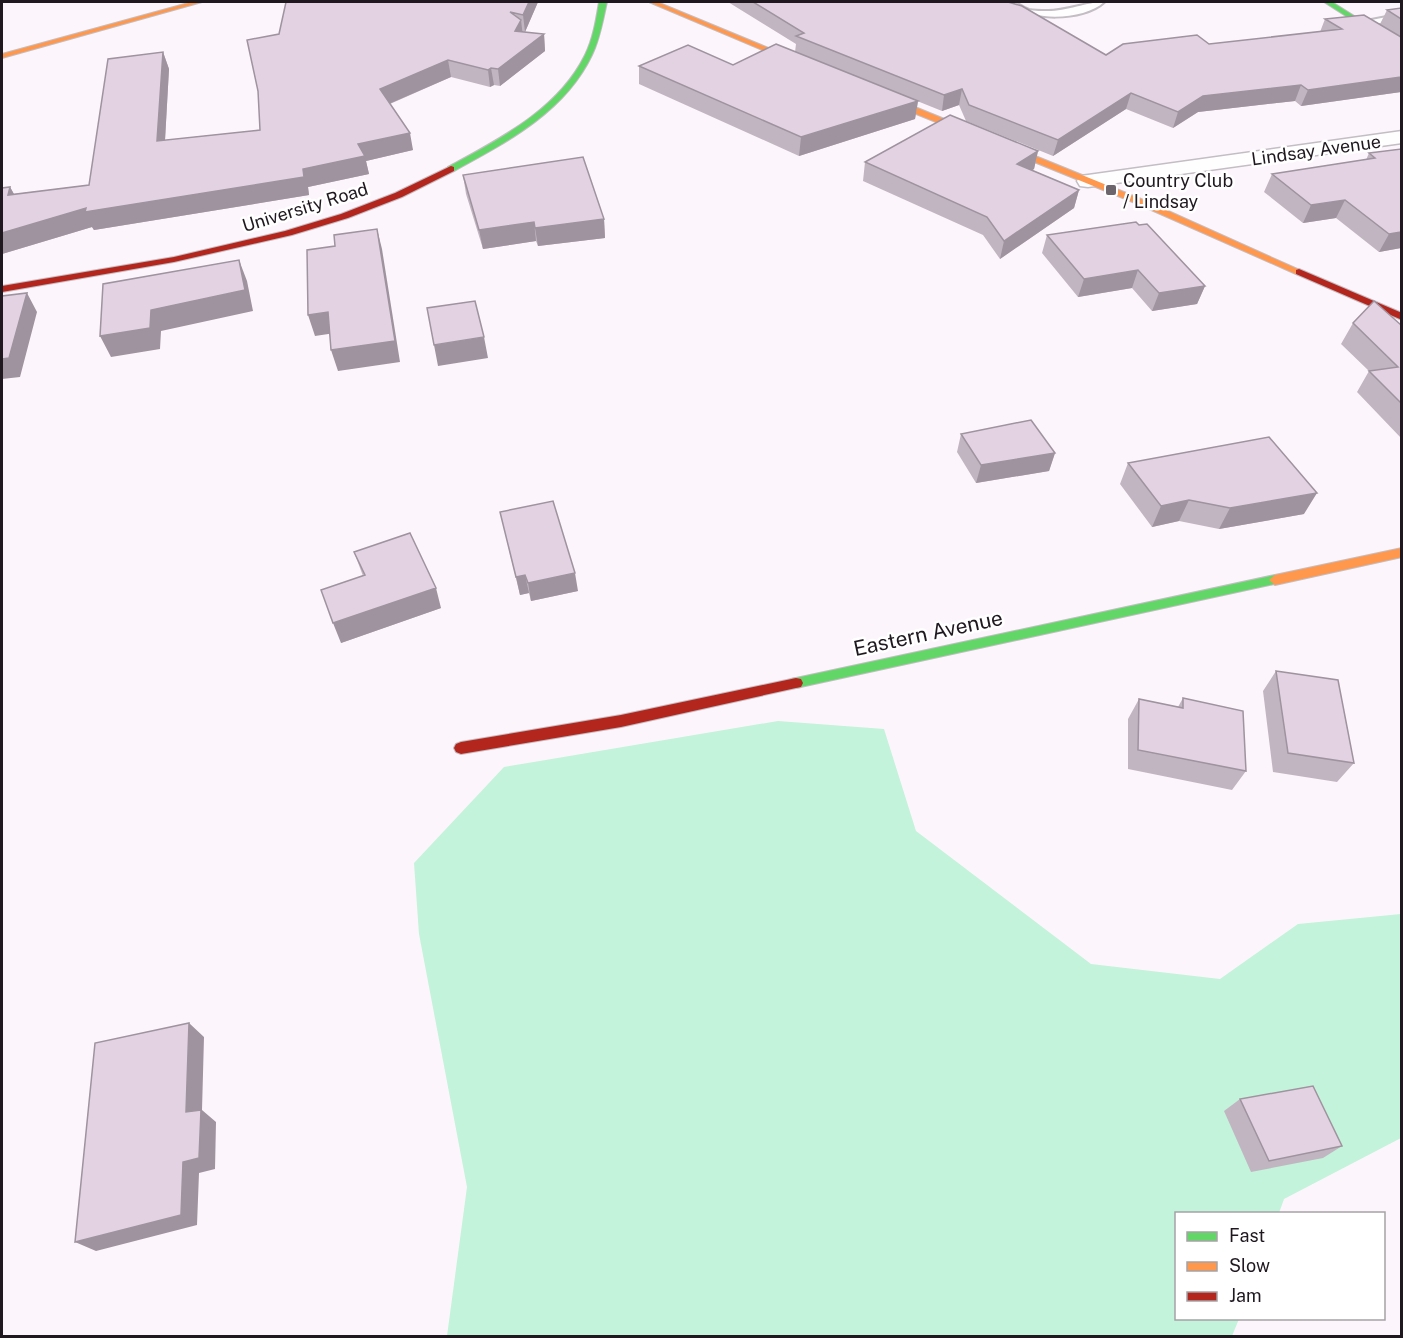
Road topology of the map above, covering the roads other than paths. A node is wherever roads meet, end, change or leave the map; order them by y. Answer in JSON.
{"nodes":[{"id":1,"x":198,"y":2,"type":"edge"},
{"id":2,"x":603,"y":2,"type":"edge"},
{"id":3,"x":652,"y":2,"type":"edge"},
{"id":4,"x":1012,"y":2,"type":"edge"},
{"id":5,"x":1100,"y":2,"type":"edge"},
{"id":6,"x":1328,"y":2,"type":"edge"},
{"id":7,"x":1401,"y":17,"type":"edge"},
{"id":8,"x":1360,"y":23,"type":"junction"},
{"id":9,"x":1401,"y":50,"type":"edge"},
{"id":10,"x":2,"y":56,"type":"edge"},
{"id":11,"x":823,"y":73,"type":"edge"},
{"id":12,"x":856,"y":86,"type":"edge"},
{"id":13,"x":1401,"y":137,"type":"edge"},
{"id":14,"x":1088,"y":181,"type":"junction"},
{"id":15,"x":2,"y":289,"type":"edge"},
{"id":16,"x":1401,"y":317,"type":"edge"},
{"id":17,"x":1401,"y":552,"type":"edge"},
{"id":18,"x":461,"y":748,"type":"dead end"}],
"edges":[{"from":1,"to":10,"type":"street"},
{"from":2,"to":15,"type":"street","name":"University Road"},
{"from":3,"to":11,"type":"street"},
{"from":4,"to":5,"type":"lane"},
{"from":6,"to":8,"type":"street"},
{"from":7,"to":8,"type":"lane"},
{"from":8,"to":9,"type":"street"},
{"from":12,"to":14,"type":"street"},
{"from":13,"to":14,"type":"street","name":"Lindsay Avenue"},
{"from":14,"to":16,"type":"street"},
{"from":17,"to":18,"type":"street","name":"Eastern Avenue"}]}
